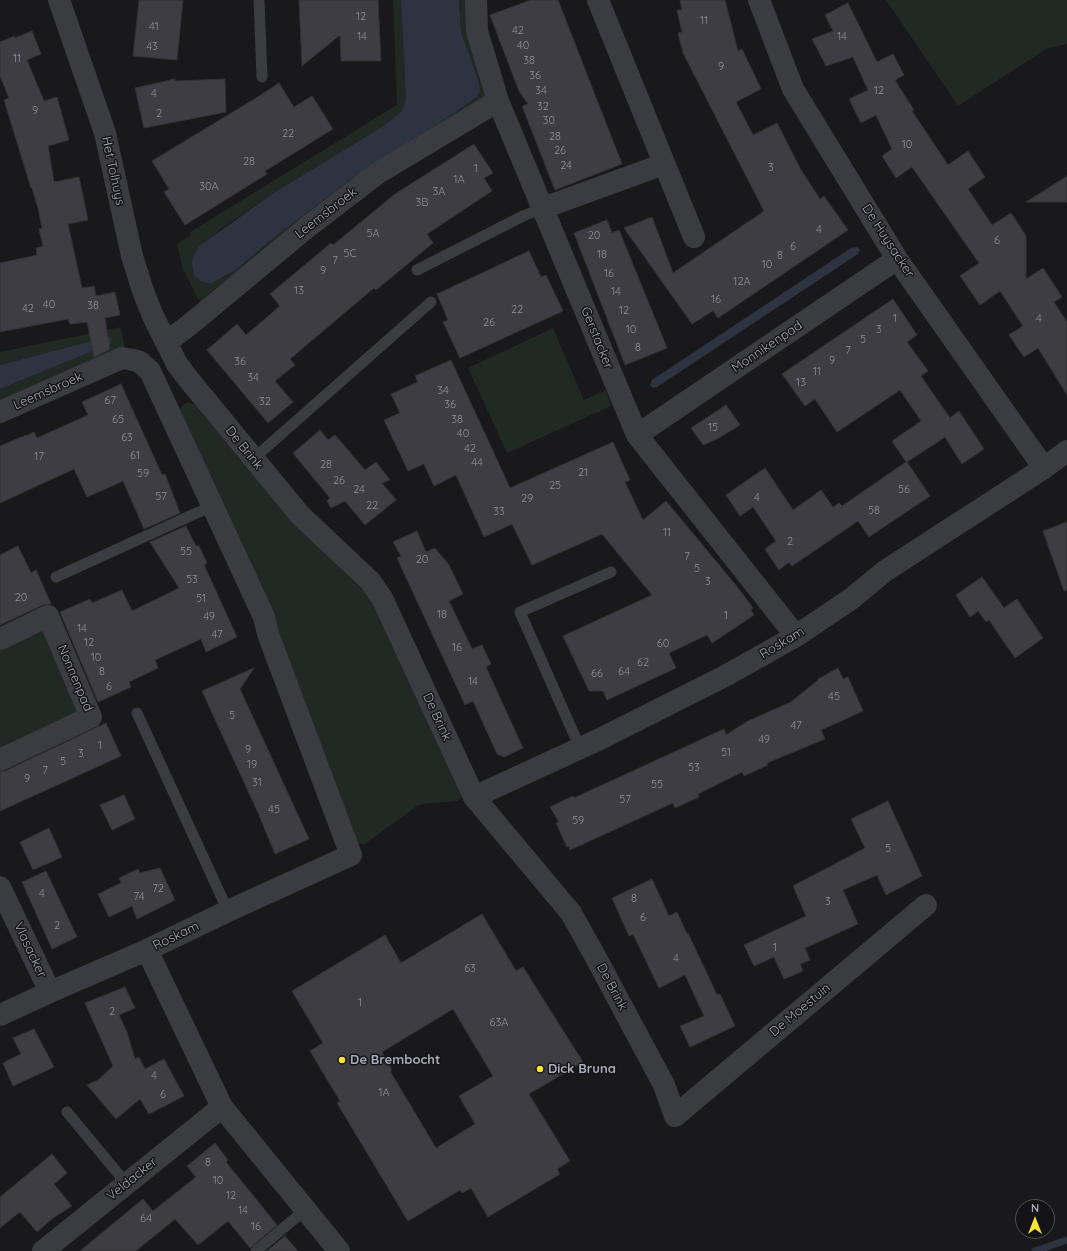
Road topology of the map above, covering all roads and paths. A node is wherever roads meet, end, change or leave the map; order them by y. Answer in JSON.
{"nodes":[{"id":1,"x":59,"y":0,"type":"edge"},
{"id":2,"x":259,"y":0,"type":"edge"},
{"id":3,"x":476,"y":0,"type":"edge"},
{"id":4,"x":598,"y":0,"type":"edge"},
{"id":5,"x":759,"y":0,"type":"edge"},
{"id":6,"x":262,"y":77,"type":"dead end"},
{"id":7,"x":498,"y":101,"type":"junction"},
{"id":8,"x":664,"y":164,"type":"junction"},
{"id":9,"x":543,"y":208,"type":"junction"},
{"id":10,"x":694,"y":237,"type":"dead end"},
{"id":11,"x":898,"y":259,"type":"junction"},
{"id":12,"x":417,"y":270,"type":"dead end"},
{"id":13,"x":431,"y":302,"type":"dead end"},
{"id":14,"x":167,"y":342,"type":"junction"},
{"id":15,"x":0,"y":412,"type":"edge"},
{"id":16,"x":637,"y":435,"type":"junction"},
{"id":17,"x":1067,"y":451,"type":"edge"},
{"id":18,"x":253,"y":459,"type":"junction"},
{"id":19,"x":1044,"y":468,"type":"junction"},
{"id":20,"x":212,"y":506,"type":"junction"},
{"id":21,"x":611,"y":572,"type":"dead end"},
{"id":22,"x":56,"y":577,"type":"dead end"},
{"id":23,"x":796,"y":636,"type":"junction"},
{"id":24,"x":0,"y":638,"type":"edge"},
{"id":25,"x":137,"y":713,"type":"dead end"},
{"id":26,"x":580,"y":748,"type":"junction"},
{"id":27,"x":0,"y":760,"type":"edge"},
{"id":28,"x":474,"y":797,"type":"junction"},
{"id":29,"x":0,"y":887,"type":"edge"},
{"id":30,"x":926,"y":905,"type":"dead end"},
{"id":31,"x":228,"y":911,"type":"junction"},
{"id":32,"x":147,"y":950,"type":"junction"},
{"id":33,"x":50,"y":992,"type":"junction"},
{"id":34,"x":0,"y":1015,"type":"edge"},
{"id":35,"x":222,"y":1107,"type":"junction"},
{"id":36,"x":67,"y":1112,"type":"dead end"},
{"id":37,"x":675,"y":1116,"type":"joint"},
{"id":38,"x":126,"y":1184,"type":"junction"},
{"id":39,"x":305,"y":1210,"type":"junction"},
{"id":40,"x":42,"y":1251,"type":"edge"},
{"id":41,"x":256,"y":1251,"type":"edge"},
{"id":42,"x":339,"y":1251,"type":"edge"}],
"edges":[{"from":1,"to":14,"type":"street","name":"Het Tolhuys"},
{"from":2,"to":6,"type":"lane"},
{"from":3,"to":7,"type":"street","name":"Gerstacker"},
{"from":4,"to":8,"type":"street"},
{"from":5,"to":11,"type":"street","name":"De Huysacker"},
{"from":7,"to":9,"type":"street","name":"Gerstacker"},
{"from":7,"to":14,"type":"street","name":"Leemsbroek"},
{"from":8,"to":9,"type":"street"},
{"from":8,"to":10,"type":"street"},
{"from":9,"to":12,"type":"lane"},
{"from":9,"to":16,"type":"street","name":"Gerstacker"},
{"from":11,"to":16,"type":"street","name":"Monnikenpad"},
{"from":11,"to":19,"type":"street","name":"De Huysacker"},
{"from":13,"to":18,"type":"lane"},
{"from":14,"to":18,"type":"street","name":"De Brink"},
{"from":15,"to":20,"type":"street","name":"Leemsbroek"},
{"from":16,"to":23,"type":"street","name":"Gerstacker"},
{"from":17,"to":19,"type":"street","name":"Roskam"},
{"from":18,"to":28,"type":"street","name":"De Brink"},
{"from":19,"to":23,"type":"street","name":"Roskam"},
{"from":20,"to":22,"type":"lane"},
{"from":20,"to":31,"type":"street","name":"Roskam"},
{"from":21,"to":26,"type":"lane"},
{"from":23,"to":26,"type":"street","name":"Roskam"},
{"from":24,"to":27,"type":"street","name":"Nonnenpad"},
{"from":25,"to":31,"type":"lane"},
{"from":26,"to":28,"type":"street","name":"Roskam"},
{"from":28,"to":37,"type":"street","name":"De Brink"},
{"from":29,"to":33,"type":"street","name":"Vlasacker"},
{"from":30,"to":37,"type":"street","name":"De Moestuin"},
{"from":31,"to":32,"type":"street","name":"Roskam"},
{"from":32,"to":33,"type":"street","name":"Roskam"},
{"from":32,"to":35,"type":"street"},
{"from":33,"to":34,"type":"street","name":"Roskam"},
{"from":35,"to":38,"type":"street","name":"Veldacker"},
{"from":35,"to":39,"type":"street"},
{"from":36,"to":38,"type":"lane"},
{"from":38,"to":40,"type":"street","name":"Veldacker"},
{"from":39,"to":41,"type":"lane"},
{"from":39,"to":42,"type":"street"}]}
